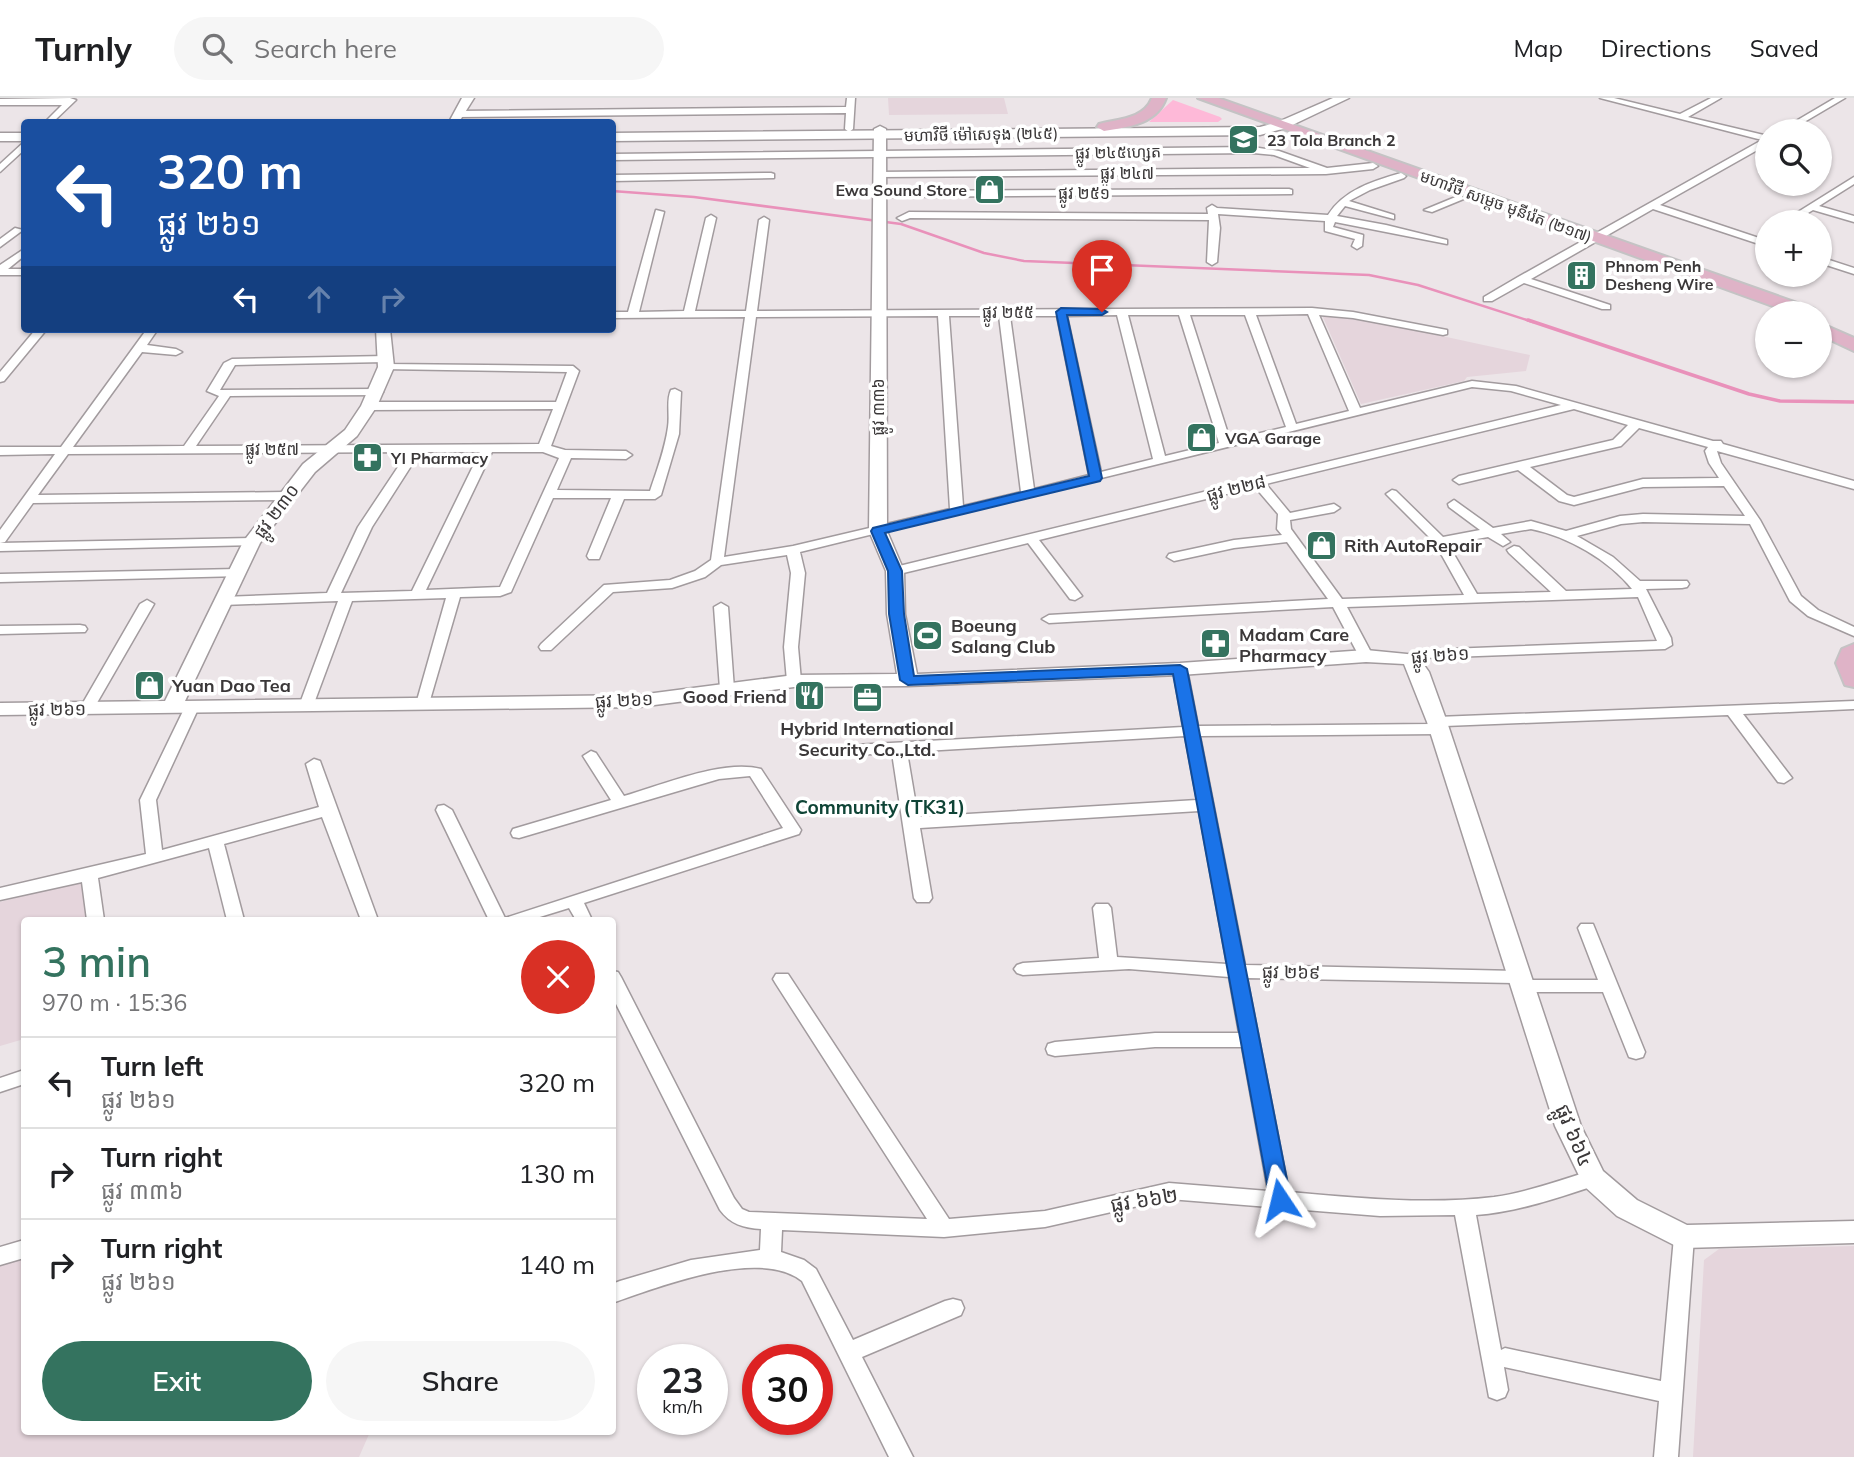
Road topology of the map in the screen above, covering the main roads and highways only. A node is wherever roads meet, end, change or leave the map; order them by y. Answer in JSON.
{"nodes":[{"id":1,"x":1159,"y":98,"type":"edge"},
{"id":2,"x":1185,"y":98,"type":"edge"},
{"id":3,"x":1326,"y":98,"type":"edge"},
{"id":4,"x":1343,"y":98,"type":"edge"},
{"id":5,"x":1212,"y":99,"type":"edge"},
{"id":6,"x":1270,"y":125,"type":"junction"},
{"id":7,"x":1104,"y":127,"type":"junction"},
{"id":8,"x":616,"y":131,"type":"edge"},
{"id":9,"x":880,"y":132,"type":"junction"},
{"id":10,"x":0,"y":137,"type":"edge"},
{"id":11,"x":21,"y":137,"type":"edge"},
{"id":12,"x":616,"y":137,"type":"edge"},
{"id":13,"x":0,"y":144,"type":"edge"},
{"id":14,"x":21,"y":144,"type":"edge"},
{"id":15,"x":1592,"y":240,"type":"junction"},
{"id":16,"x":1772,"y":301,"type":"edge"},
{"id":17,"x":1755,"y":303,"type":"edge"},
{"id":18,"x":1832,"y":322,"type":"edge"},
{"id":19,"x":1854,"y":330,"type":"edge"},
{"id":20,"x":1832,"y":333,"type":"edge"},
{"id":21,"x":1854,"y":343,"type":"edge"},
{"id":22,"x":1854,"y":651,"type":"edge"},
{"id":23,"x":1854,"y":680,"type":"edge"}],
"edges":[{"from":1,"to":7,"type":"main road"},
{"from":2,"to":6,"type":"main road","name":"មហាវិថី សម្តេច មុនីរ៉េត (២១៧)"},
{"from":3,"to":6,"type":"main road","name":"មហាវិថី ម៉ៅសេទុង (២៤៥)"},
{"from":4,"to":6,"type":"main road","name":"មហាវិថី ម៉ៅសេទុង (២៤៥)"},
{"from":5,"to":6,"type":"main road","name":"មហាវិថី សម្តេច មុនីរ៉េត (២១៧)"},
{"from":6,"to":7,"type":"main road","name":"មហាវិថី ម៉ៅសេទុង (២៤៥)"},
{"from":6,"to":9,"type":"main road","name":"មហាវិថី ម៉ៅសេទុង (២៤៥)"},
{"from":6,"to":15,"type":"main road","name":"មហាវិថី សម្តេច មុនីរ៉េត (២១៧)"},
{"from":6,"to":15,"type":"main road","name":"មហាវិថី សម្តេច មុនីរ៉េត (២១៧)"},
{"from":7,"to":9,"type":"main road","name":"មហាវិថី ម៉ៅសេទុង (២៤៥)"},
{"from":8,"to":9,"type":"main road","name":"មហាវិថី ម៉ៅសេទុង (២៤៥)"},
{"from":9,"to":12,"type":"main road","name":"មហាវិថី ម៉ៅសេទុង (២៤៥)"},
{"from":10,"to":11,"type":"main road"},
{"from":13,"to":14,"type":"main road"},
{"from":15,"to":16,"type":"main road","name":"មហាវិថី សម្តេច មុនីរ៉េត (២១៧)"},
{"from":15,"to":17,"type":"main road","name":"មហាវិថី សម្តេច មុនីរ៉េត (២១៧)"},
{"from":18,"to":19,"type":"main road"},
{"from":20,"to":21,"type":"main road"},
{"from":22,"to":23,"type":"main road"}]}
